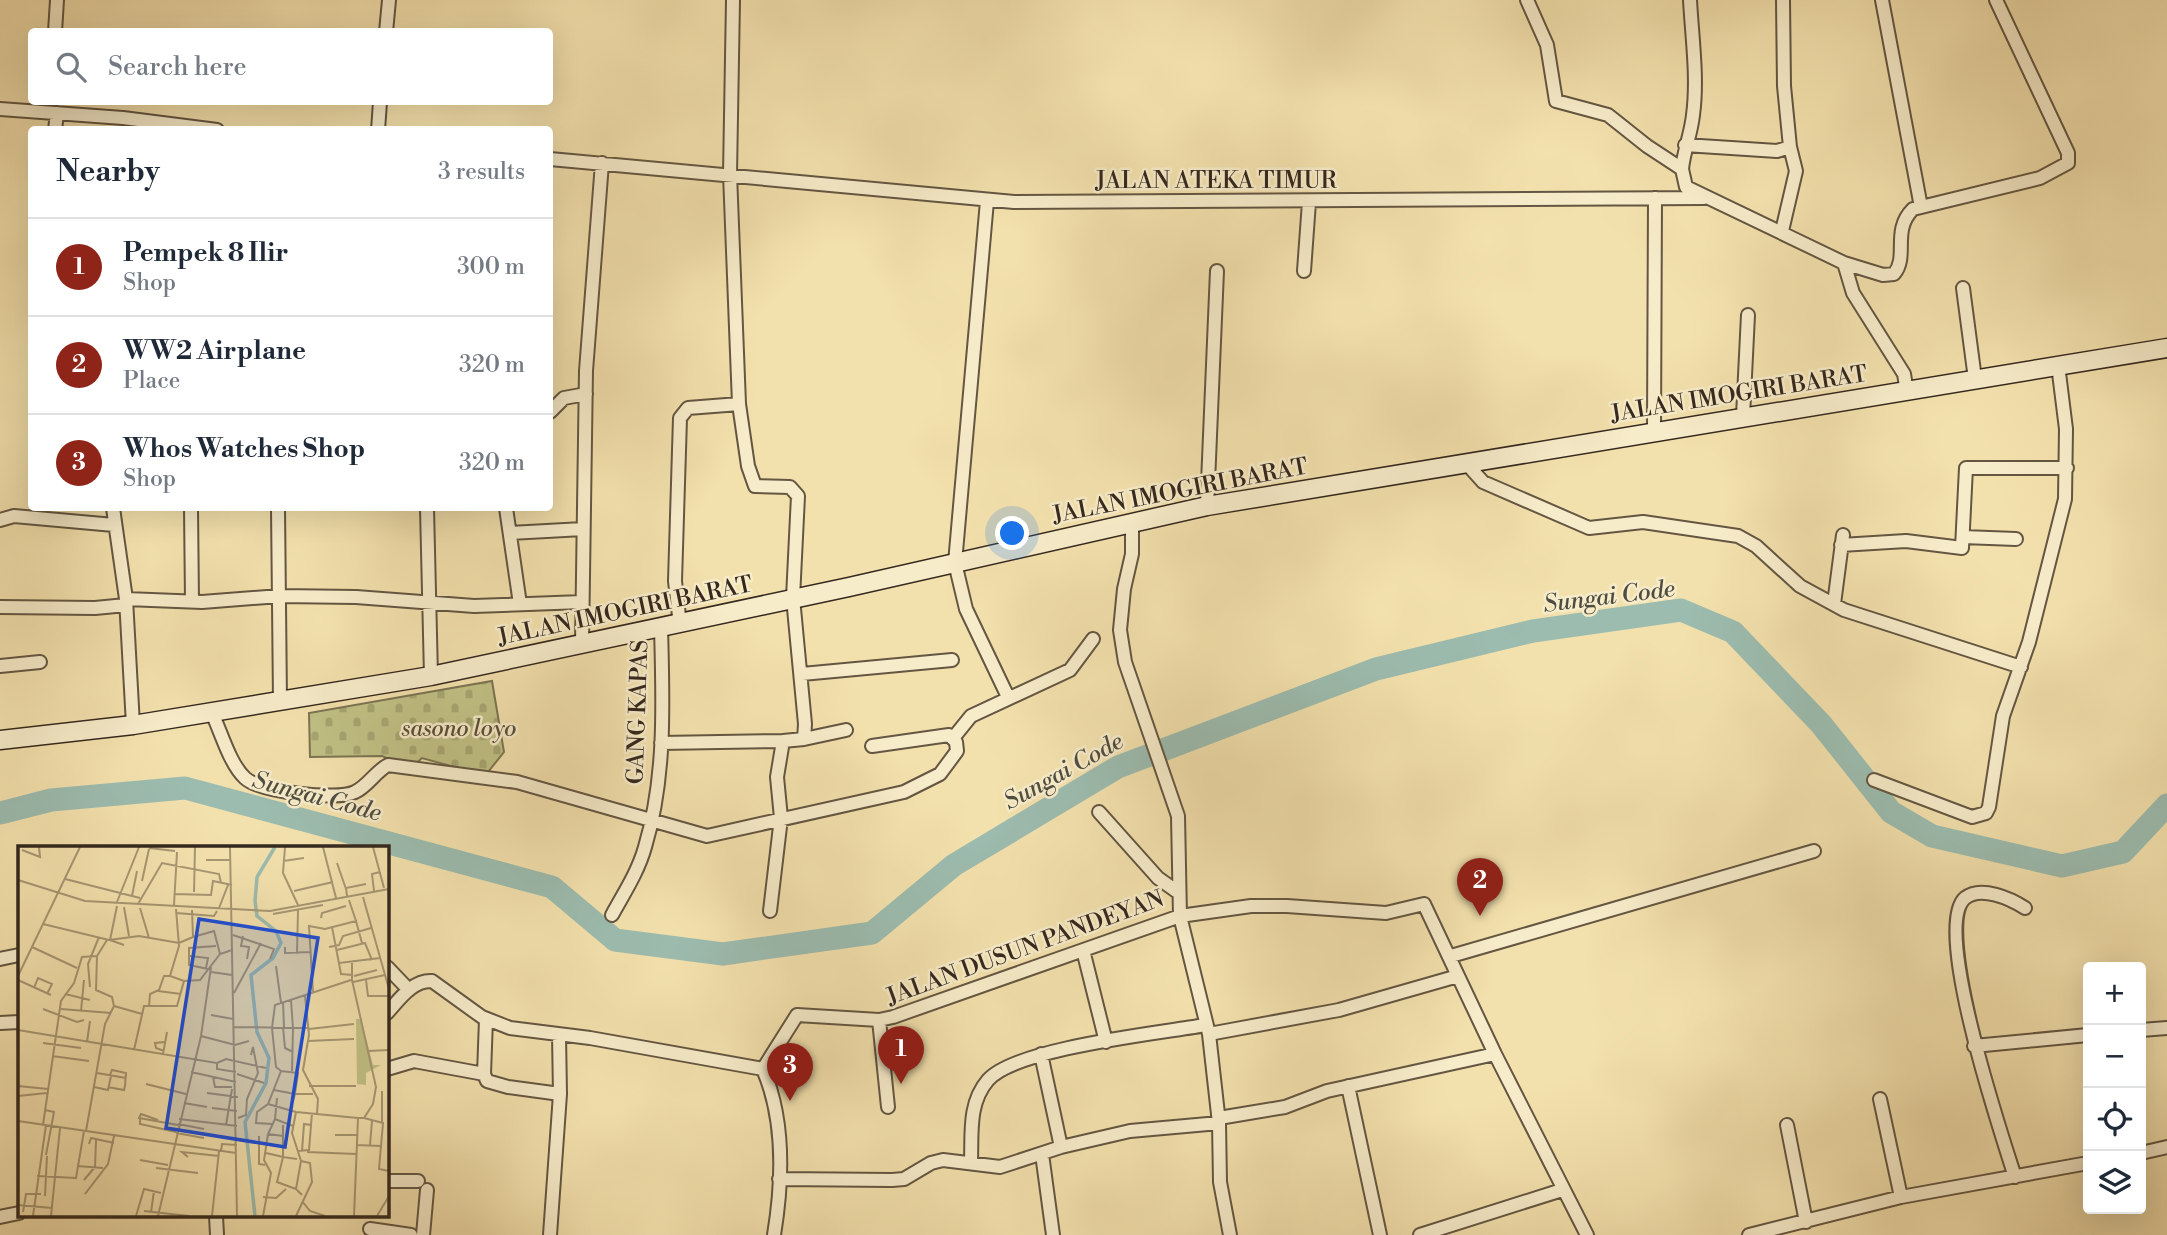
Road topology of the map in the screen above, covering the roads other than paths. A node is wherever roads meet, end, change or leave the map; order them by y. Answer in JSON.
{"nodes":[{"id":1,"x":57,"y":0,"type":"edge"},
{"id":2,"x":389,"y":0,"type":"edge"},
{"id":3,"x":733,"y":0,"type":"edge"},
{"id":4,"x":1527,"y":0,"type":"edge"},
{"id":5,"x":1690,"y":0,"type":"edge"},
{"id":6,"x":1783,"y":0,"type":"edge"},
{"id":7,"x":1882,"y":0,"type":"edge"},
{"id":8,"x":1996,"y":0,"type":"edge"},
{"id":9,"x":55,"y":28,"type":"edge"},
{"id":10,"x":386,"y":28,"type":"edge"},
{"id":11,"x":380,"y":105,"type":"edge"},
{"id":12,"x":0,"y":109,"type":"edge"},
{"id":13,"x":53,"y":109,"type":"edge"},
{"id":14,"x":109,"y":123,"type":"edge"},
{"id":15,"x":151,"y":125,"type":"edge"},
{"id":16,"x":378,"y":126,"type":"edge"},
{"id":17,"x":1685,"y":145,"type":"junction"},
{"id":18,"x":1790,"y":147,"type":"junction"},
{"id":19,"x":553,"y":159,"type":"edge"},
{"id":20,"x":603,"y":163,"type":"junction"},
{"id":21,"x":1682,"y":169,"type":"junction"},
{"id":22,"x":730,"y":174,"type":"junction"},
{"id":23,"x":1656,"y":198,"type":"junction"},
{"id":24,"x":1704,"y":198,"type":"junction"},
{"id":25,"x":987,"y":201,"type":"junction"},
{"id":26,"x":1309,"y":202,"type":"junction"},
{"id":27,"x":1921,"y":207,"type":"junction"},
{"id":28,"x":1782,"y":231,"type":"junction"},
{"id":29,"x":1844,"y":263,"type":"junction"},
{"id":30,"x":1217,"y":271,"type":"dead end"},
{"id":31,"x":1304,"y":271,"type":"dead end"},
{"id":32,"x":1963,"y":288,"type":"dead end"},
{"id":33,"x":1748,"y":315,"type":"dead end"},
{"id":34,"x":2167,"y":348,"type":"edge"},
{"id":35,"x":2058,"y":365,"type":"junction"},
{"id":36,"x":1975,"y":379,"type":"junction"},
{"id":37,"x":1907,"y":392,"type":"junction"},
{"id":38,"x":586,"y":394,"type":"junction"},
{"id":39,"x":740,"y":404,"type":"junction"},
{"id":40,"x":553,"y":409,"type":"edge"},
{"id":41,"x":1743,"y":416,"type":"junction"},
{"id":42,"x":1654,"y":431,"type":"junction"},
{"id":43,"x":1466,"y":463,"type":"junction"},
{"id":44,"x":2067,"y":468,"type":"junction"},
{"id":45,"x":1207,"y":506,"type":"junction"},
{"id":46,"x":113,"y":511,"type":"edge"},
{"id":47,"x":191,"y":511,"type":"edge"},
{"id":48,"x":278,"y":511,"type":"edge"},
{"id":49,"x":427,"y":511,"type":"edge"},
{"id":50,"x":506,"y":511,"type":"edge"},
{"id":51,"x":0,"y":520,"type":"edge"},
{"id":52,"x":1132,"y":522,"type":"junction"},
{"id":53,"x":114,"y":525,"type":"junction"},
{"id":54,"x":583,"y":529,"type":"junction"},
{"id":55,"x":510,"y":533,"type":"junction"},
{"id":56,"x":1963,"y":537,"type":"junction"},
{"id":57,"x":2016,"y":539,"type":"dead end"},
{"id":58,"x":954,"y":563,"type":"junction"},
{"id":59,"x":280,"y":596,"type":"junction"},
{"id":60,"x":793,"y":598,"type":"junction"},
{"id":61,"x":192,"y":601,"type":"junction"},
{"id":62,"x":126,"y":602,"type":"junction"},
{"id":63,"x":582,"y":602,"type":"junction"},
{"id":64,"x":431,"y":604,"type":"junction"},
{"id":65,"x":520,"y":604,"type":"junction"},
{"id":66,"x":1834,"y":604,"type":"junction"},
{"id":67,"x":0,"y":607,"type":"edge"},
{"id":68,"x":680,"y":625,"type":"junction"},
{"id":69,"x":661,"y":628,"type":"junction"},
{"id":70,"x":1093,"y":639,"type":"dead end"},
{"id":71,"x":582,"y":644,"type":"junction"},
{"id":72,"x":952,"y":660,"type":"dead end"},
{"id":73,"x":40,"y":662,"type":"dead end"},
{"id":74,"x":0,"y":666,"type":"edge"},
{"id":75,"x":2021,"y":667,"type":"junction"},
{"id":76,"x":802,"y":674,"type":"junction"},
{"id":77,"x":431,"y":677,"type":"junction"},
{"id":78,"x":1008,"y":697,"type":"junction"},
{"id":79,"x":280,"y":700,"type":"junction"},
{"id":80,"x":211,"y":711,"type":"junction"},
{"id":81,"x":133,"y":725,"type":"junction"},
{"id":82,"x":846,"y":730,"type":"dead end"},
{"id":83,"x":954,"y":737,"type":"junction"},
{"id":84,"x":804,"y":738,"type":"junction"},
{"id":85,"x":0,"y":740,"type":"edge"},
{"id":86,"x":783,"y":741,"type":"junction"},
{"id":87,"x":662,"y":743,"type":"junction"},
{"id":88,"x":872,"y":746,"type":"dead end"},
{"id":89,"x":1874,"y":780,"type":"dead end"},
{"id":90,"x":1099,"y":812,"type":"dead end"},
{"id":91,"x":781,"y":818,"type":"junction"},
{"id":92,"x":650,"y":820,"type":"junction"},
{"id":93,"x":1814,"y":851,"type":"dead end"},
{"id":94,"x":1179,"y":893,"type":"junction"},
{"id":95,"x":2025,"y":908,"type":"dead end"},
{"id":96,"x":770,"y":911,"type":"dead end"},
{"id":97,"x":612,"y":915,"type":"dead end"},
{"id":98,"x":1180,"y":916,"type":"junction"},
{"id":99,"x":1083,"y":950,"type":"junction"},
{"id":100,"x":18,"y":955,"type":"edge"},
{"id":101,"x":1451,"y":956,"type":"junction"},
{"id":102,"x":0,"y":959,"type":"edge"},
{"id":103,"x":388,"y":968,"type":"edge"},
{"id":104,"x":1458,"y":976,"type":"junction"},
{"id":105,"x":409,"y":990,"type":"junction"},
{"id":106,"x":388,"y":1012,"type":"edge"},
{"id":107,"x":486,"y":1019,"type":"junction"},
{"id":108,"x":879,"y":1020,"type":"junction"},
{"id":109,"x":18,"y":1022,"type":"edge"},
{"id":110,"x":0,"y":1023,"type":"edge"},
{"id":111,"x":2167,"y":1028,"type":"edge"},
{"id":112,"x":1207,"y":1029,"type":"junction"},
{"id":113,"x":2146,"y":1030,"type":"edge"},
{"id":114,"x":559,"y":1035,"type":"junction"},
{"id":115,"x":2083,"y":1035,"type":"edge"},
{"id":116,"x":1106,"y":1042,"type":"junction"},
{"id":117,"x":1974,"y":1046,"type":"junction"},
{"id":118,"x":1041,"y":1054,"type":"junction"},
{"id":119,"x":1495,"y":1054,"type":"junction"},
{"id":120,"x":388,"y":1069,"type":"edge"},
{"id":121,"x":763,"y":1069,"type":"junction"},
{"id":122,"x":484,"y":1074,"type":"junction"},
{"id":123,"x":1348,"y":1086,"type":"junction"},
{"id":124,"x":560,"y":1094,"type":"junction"},
{"id":125,"x":1880,"y":1099,"type":"dead end"},
{"id":126,"x":888,"y":1107,"type":"dead end"},
{"id":127,"x":1219,"y":1121,"type":"junction"},
{"id":128,"x":1787,"y":1125,"type":"dead end"},
{"id":129,"x":1061,"y":1147,"type":"junction"},
{"id":130,"x":2167,"y":1147,"type":"edge"},
{"id":131,"x":2146,"y":1152,"type":"edge"},
{"id":132,"x":1042,"y":1154,"type":"junction"},
{"id":133,"x":971,"y":1162,"type":"junction"},
{"id":134,"x":2083,"y":1164,"type":"edge"},
{"id":135,"x":2015,"y":1177,"type":"junction"},
{"id":136,"x":779,"y":1179,"type":"junction"},
{"id":137,"x":388,"y":1181,"type":"edge"},
{"id":138,"x":1562,"y":1189,"type":"junction"},
{"id":139,"x":1901,"y":1197,"type":"junction"},
{"id":140,"x":18,"y":1213,"type":"edge"},
{"id":141,"x":0,"y":1217,"type":"edge"},
{"id":142,"x":1806,"y":1222,"type":"junction"},
{"id":143,"x":370,"y":1226,"type":"edge"},
{"id":144,"x":411,"y":1235,"type":"edge"},
{"id":145,"x":423,"y":1235,"type":"edge"},
{"id":146,"x":550,"y":1235,"type":"edge"},
{"id":147,"x":774,"y":1235,"type":"edge"},
{"id":148,"x":1053,"y":1235,"type":"edge"},
{"id":149,"x":1230,"y":1235,"type":"edge"},
{"id":150,"x":1380,"y":1235,"type":"edge"},
{"id":151,"x":1420,"y":1235,"type":"edge"},
{"id":152,"x":1587,"y":1235,"type":"edge"},
{"id":153,"x":1749,"y":1235,"type":"edge"}],
"edges":[{"from":1,"to":9,"type":"street"},
{"from":2,"to":10,"type":"street"},
{"from":3,"to":22,"type":"street"},
{"from":4,"to":21,"type":"street"},
{"from":5,"to":17,"type":"street"},
{"from":6,"to":18,"type":"street"},
{"from":7,"to":27,"type":"street"},
{"from":8,"to":27,"type":"street"},
{"from":11,"to":16,"type":"street"},
{"from":12,"to":13,"type":"street"},
{"from":13,"to":14,"type":"street"},
{"from":14,"to":15,"type":"street"},
{"from":17,"to":18,"type":"street"},
{"from":17,"to":21,"type":"street"},
{"from":18,"to":28,"type":"street"},
{"from":19,"to":20,"type":"street","name":"JALAN ATEKA TIMUR"},
{"from":20,"to":22,"type":"street","name":"JALAN ATEKA TIMUR"},
{"from":20,"to":38,"type":"street"},
{"from":21,"to":24,"type":"street"},
{"from":22,"to":25,"type":"street","name":"JALAN ATEKA TIMUR"},
{"from":22,"to":39,"type":"street"},
{"from":23,"to":24,"type":"street","name":"JALAN ATEKA TIMUR"},
{"from":23,"to":26,"type":"street","name":"JALAN ATEKA TIMUR"},
{"from":23,"to":42,"type":"street"},
{"from":24,"to":28,"type":"street"},
{"from":25,"to":26,"type":"street","name":"JALAN ATEKA TIMUR"},
{"from":25,"to":58,"type":"street"},
{"from":26,"to":31,"type":"street"},
{"from":27,"to":29,"type":"street"},
{"from":28,"to":29,"type":"street"},
{"from":29,"to":37,"type":"street"},
{"from":30,"to":45,"type":"street"},
{"from":32,"to":36,"type":"street"},
{"from":33,"to":41,"type":"street"},
{"from":34,"to":35,"type":"main road","name":"JALAN IMOGIRI BARAT"},
{"from":35,"to":36,"type":"main road","name":"JALAN IMOGIRI BARAT"},
{"from":35,"to":44,"type":"street"},
{"from":36,"to":37,"type":"main road","name":"JALAN IMOGIRI BARAT"},
{"from":37,"to":41,"type":"main road","name":"JALAN IMOGIRI BARAT"},
{"from":38,"to":40,"type":"street"},
{"from":38,"to":54,"type":"street"},
{"from":39,"to":60,"type":"street"},
{"from":39,"to":68,"type":"street"},
{"from":41,"to":42,"type":"main road","name":"JALAN IMOGIRI BARAT"},
{"from":42,"to":43,"type":"main road","name":"JALAN IMOGIRI BARAT"},
{"from":43,"to":45,"type":"main road","name":"JALAN IMOGIRI BARAT"},
{"from":43,"to":66,"type":"street"},
{"from":44,"to":56,"type":"street"},
{"from":44,"to":75,"type":"street"},
{"from":45,"to":52,"type":"main road","name":"JALAN IMOGIRI BARAT"},
{"from":46,"to":53,"type":"street"},
{"from":47,"to":61,"type":"street"},
{"from":48,"to":59,"type":"street"},
{"from":49,"to":64,"type":"street"},
{"from":50,"to":55,"type":"street"},
{"from":51,"to":53,"type":"street"},
{"from":52,"to":58,"type":"main road","name":"JALAN IMOGIRI BARAT"},
{"from":52,"to":94,"type":"street","name":"JALAN DUSUN PANDEYAN"},
{"from":53,"to":62,"type":"street"},
{"from":54,"to":55,"type":"street"},
{"from":54,"to":63,"type":"street"},
{"from":55,"to":65,"type":"street"},
{"from":56,"to":57,"type":"street"},
{"from":56,"to":66,"type":"street"},
{"from":58,"to":60,"type":"main road","name":"JALAN IMOGIRI BARAT"},
{"from":58,"to":78,"type":"street"},
{"from":59,"to":61,"type":"street"},
{"from":59,"to":64,"type":"street"},
{"from":59,"to":79,"type":"street"},
{"from":60,"to":68,"type":"main road","name":"JALAN IMOGIRI BARAT"},
{"from":60,"to":76,"type":"street"},
{"from":61,"to":62,"type":"street"},
{"from":62,"to":67,"type":"street"},
{"from":62,"to":81,"type":"street"},
{"from":63,"to":65,"type":"street"},
{"from":63,"to":71,"type":"street"},
{"from":64,"to":65,"type":"street"},
{"from":64,"to":77,"type":"street"},
{"from":66,"to":75,"type":"street"},
{"from":68,"to":69,"type":"main road","name":"JALAN IMOGIRI BARAT"},
{"from":69,"to":71,"type":"main road","name":"JALAN IMOGIRI BARAT"},
{"from":69,"to":87,"type":"street","name":"GANG KAPAS"},
{"from":70,"to":78,"type":"street"},
{"from":71,"to":77,"type":"main road","name":"JALAN IMOGIRI BARAT"},
{"from":72,"to":76,"type":"street"},
{"from":73,"to":74,"type":"street"},
{"from":75,"to":89,"type":"street"},
{"from":76,"to":84,"type":"street"},
{"from":77,"to":79,"type":"main road","name":"JALAN IMOGIRI BARAT"},
{"from":78,"to":83,"type":"street"},
{"from":79,"to":80,"type":"main road","name":"JALAN IMOGIRI BARAT"},
{"from":80,"to":81,"type":"main road","name":"JALAN IMOGIRI BARAT"},
{"from":80,"to":92,"type":"street"},
{"from":81,"to":85,"type":"main road","name":"JALAN IMOGIRI BARAT"},
{"from":82,"to":84,"type":"street"},
{"from":83,"to":88,"type":"street"},
{"from":83,"to":91,"type":"street"},
{"from":84,"to":86,"type":"street"},
{"from":86,"to":87,"type":"street"},
{"from":86,"to":91,"type":"street"},
{"from":87,"to":92,"type":"street","name":"GANG KAPAS"},
{"from":90,"to":94,"type":"street"},
{"from":91,"to":92,"type":"street"},
{"from":91,"to":96,"type":"street"},
{"from":92,"to":97,"type":"street","name":"GANG KAPAS"},
{"from":93,"to":101,"type":"street"},
{"from":94,"to":98,"type":"street","name":"JALAN DUSUN PANDEYAN"},
{"from":95,"to":117,"type":"street"},
{"from":98,"to":99,"type":"street","name":"JALAN DUSUN PANDEYAN"},
{"from":98,"to":101,"type":"street"},
{"from":98,"to":112,"type":"street"},
{"from":99,"to":108,"type":"street","name":"JALAN DUSUN PANDEYAN"},
{"from":99,"to":116,"type":"street"},
{"from":100,"to":102,"type":"street"},
{"from":101,"to":104,"type":"street"},
{"from":103,"to":105,"type":"street"},
{"from":104,"to":112,"type":"street"},
{"from":104,"to":119,"type":"street"},
{"from":105,"to":106,"type":"street"},
{"from":105,"to":107,"type":"street"},
{"from":107,"to":114,"type":"street"},
{"from":107,"to":122,"type":"street"},
{"from":108,"to":121,"type":"street","name":"JALAN DUSUN PANDEYAN"},
{"from":108,"to":126,"type":"street"},
{"from":109,"to":110,"type":"street"},
{"from":111,"to":113,"type":"street"},
{"from":112,"to":116,"type":"street"},
{"from":112,"to":127,"type":"street"},
{"from":114,"to":121,"type":"street"},
{"from":114,"to":124,"type":"street"},
{"from":115,"to":117,"type":"street"},
{"from":116,"to":118,"type":"street"},
{"from":117,"to":135,"type":"street"},
{"from":118,"to":129,"type":"street"},
{"from":118,"to":133,"type":"street"},
{"from":119,"to":123,"type":"street"},
{"from":119,"to":138,"type":"street"},
{"from":120,"to":122,"type":"street"},
{"from":121,"to":136,"type":"street"},
{"from":122,"to":124,"type":"street"},
{"from":123,"to":127,"type":"street"},
{"from":123,"to":150,"type":"street"},
{"from":124,"to":146,"type":"street"},
{"from":125,"to":139,"type":"street"},
{"from":127,"to":129,"type":"street"},
{"from":127,"to":149,"type":"street"},
{"from":128,"to":142,"type":"street"},
{"from":129,"to":132,"type":"street"},
{"from":130,"to":131,"type":"street"},
{"from":132,"to":133,"type":"street"},
{"from":132,"to":148,"type":"street"},
{"from":133,"to":136,"type":"street"},
{"from":134,"to":135,"type":"street"},
{"from":135,"to":139,"type":"street"},
{"from":136,"to":147,"type":"street"},
{"from":137,"to":145,"type":"street"},
{"from":138,"to":151,"type":"street"},
{"from":138,"to":152,"type":"street"},
{"from":139,"to":142,"type":"street"},
{"from":140,"to":141,"type":"street"},
{"from":142,"to":153,"type":"street"},
{"from":143,"to":144,"type":"street"}]}
